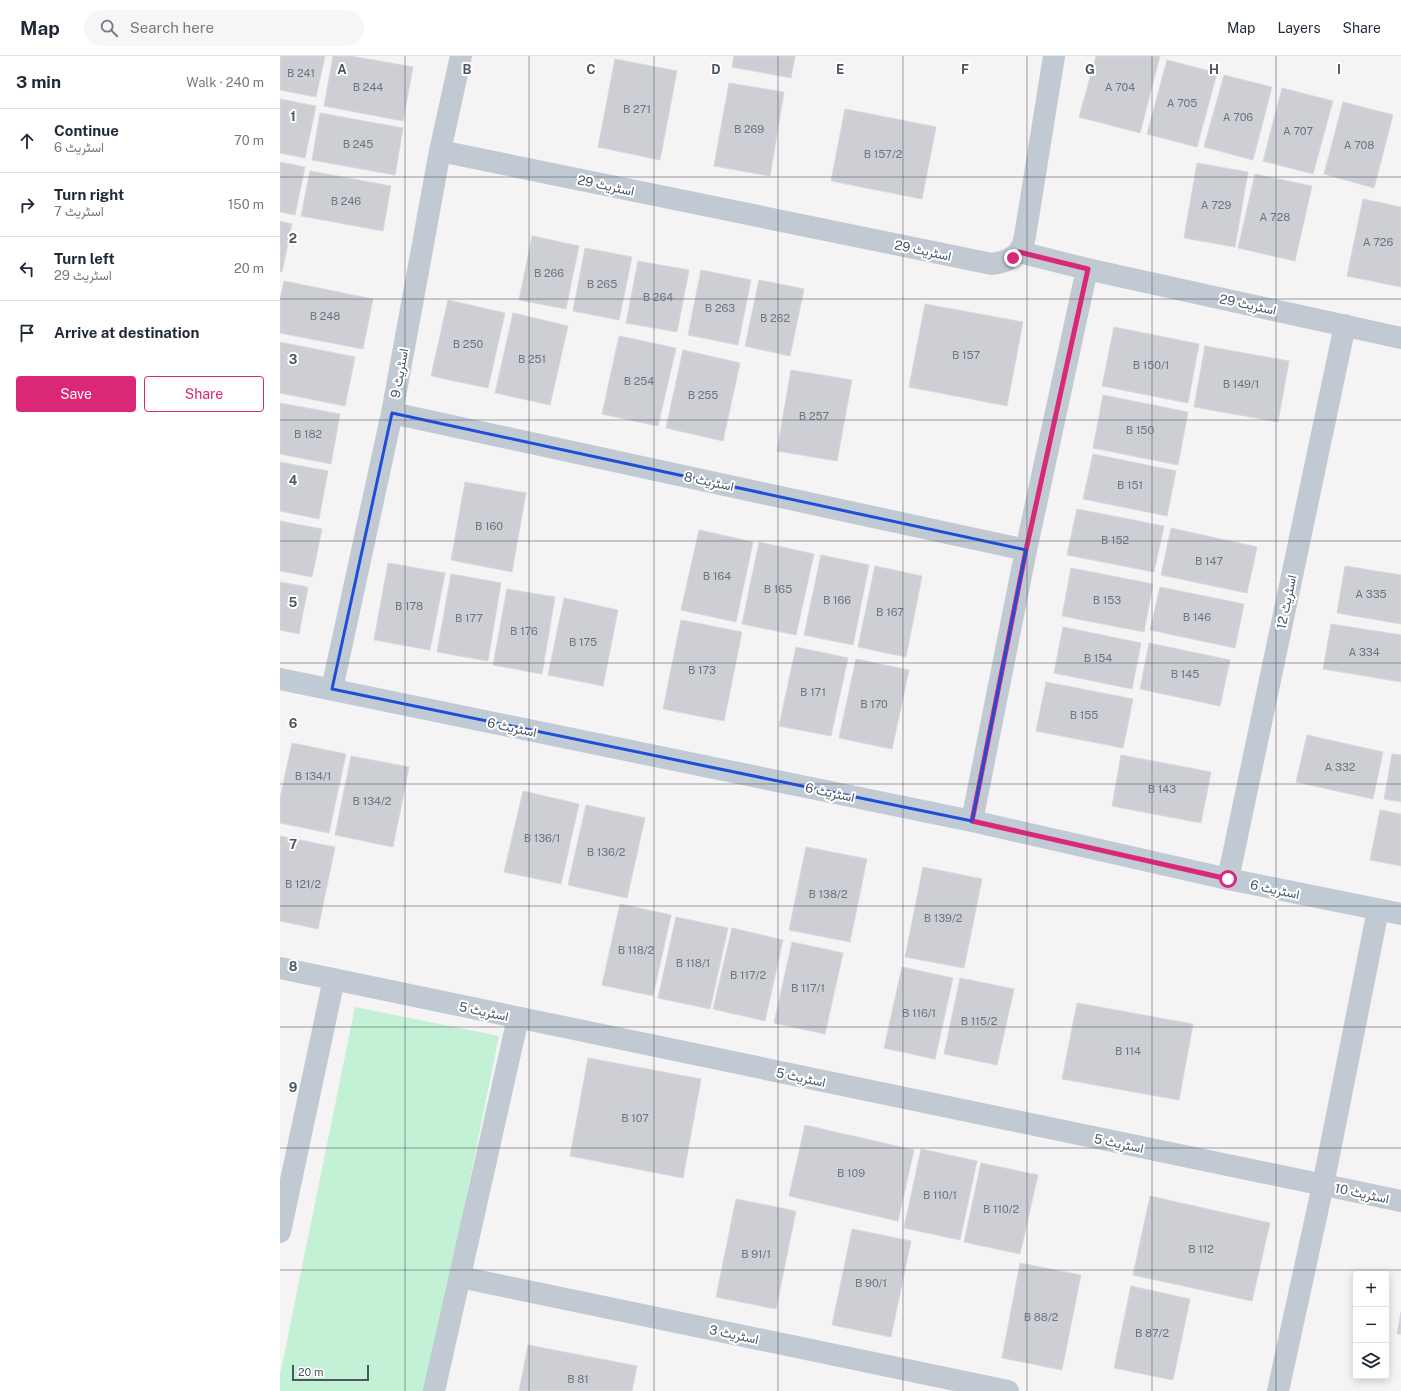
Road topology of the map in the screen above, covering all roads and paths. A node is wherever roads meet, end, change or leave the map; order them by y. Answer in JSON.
{"nodes":[{"id":1,"x":461,"y":56,"type":"edge"},
{"id":2,"x":1054,"y":56,"type":"edge"},
{"id":3,"x":440,"y":151,"type":"junction"},
{"id":4,"x":1019,"y":252,"type":"junction"},
{"id":5,"x":1088,"y":269,"type":"junction"},
{"id":6,"x":1345,"y":325,"type":"junction"},
{"id":7,"x":1401,"y":338,"type":"edge"},
{"id":8,"x":392,"y":413,"type":"junction"},
{"id":9,"x":1026,"y":550,"type":"junction"},
{"id":10,"x":280,"y":679,"type":"edge"},
{"id":11,"x":332,"y":689,"type":"junction"},
{"id":12,"x":972,"y":821,"type":"junction"},
{"id":13,"x":1228,"y":879,"type":"junction"},
{"id":14,"x":1378,"y":910,"type":"junction"},
{"id":15,"x":1401,"y":914,"type":"edge"},
{"id":16,"x":280,"y":968,"type":"edge"},
{"id":17,"x":334,"y":979,"type":"junction"},
{"id":18,"x":518,"y":1018,"type":"junction"},
{"id":19,"x":1323,"y":1185,"type":"junction"},
{"id":20,"x":1401,"y":1201,"type":"edge"},
{"id":21,"x":280,"y":1232,"type":"edge"},
{"id":22,"x":460,"y":1277,"type":"junction"},
{"id":23,"x":434,"y":1391,"type":"edge"},
{"id":24,"x":1008,"y":1391,"type":"edge"},
{"id":25,"x":1278,"y":1391,"type":"edge"}],
"edges":[{"from":1,"to":3,"type":"street","name":"اسٹریٹ 9"},
{"from":2,"to":4,"type":"street"},
{"from":3,"to":4,"type":"street","name":"اسٹریٹ 29"},
{"from":3,"to":8,"type":"street","name":"اسٹریٹ 9"},
{"from":4,"to":5,"type":"street","name":"اسٹریٹ 29"},
{"from":5,"to":6,"type":"street","name":"اسٹریٹ 29"},
{"from":5,"to":9,"type":"street"},
{"from":6,"to":7,"type":"street","name":"اسٹریٹ 29"},
{"from":6,"to":13,"type":"street","name":"اسٹریٹ 12"},
{"from":8,"to":9,"type":"street","name":"اسٹریٹ 8"},
{"from":8,"to":11,"type":"street","name":"اسٹریٹ 9"},
{"from":9,"to":12,"type":"street"},
{"from":10,"to":11,"type":"street","name":"اسٹریٹ 6"},
{"from":11,"to":12,"type":"street","name":"اسٹریٹ 6"},
{"from":12,"to":13,"type":"street","name":"اسٹریٹ 6"},
{"from":13,"to":14,"type":"street","name":"اسٹریٹ 6"},
{"from":14,"to":15,"type":"street","name":"اسٹریٹ 6"},
{"from":14,"to":19,"type":"street"},
{"from":16,"to":17,"type":"street","name":"اسٹریٹ 5"},
{"from":17,"to":18,"type":"street","name":"اسٹریٹ 5"},
{"from":17,"to":21,"type":"street"},
{"from":18,"to":19,"type":"street","name":"اسٹریٹ 5"},
{"from":18,"to":22,"type":"street"},
{"from":19,"to":20,"type":"street","name":"اسٹریٹ 10"},
{"from":19,"to":25,"type":"street"},
{"from":22,"to":23,"type":"street"},
{"from":22,"to":24,"type":"street","name":"اسٹریٹ 3"}]}
